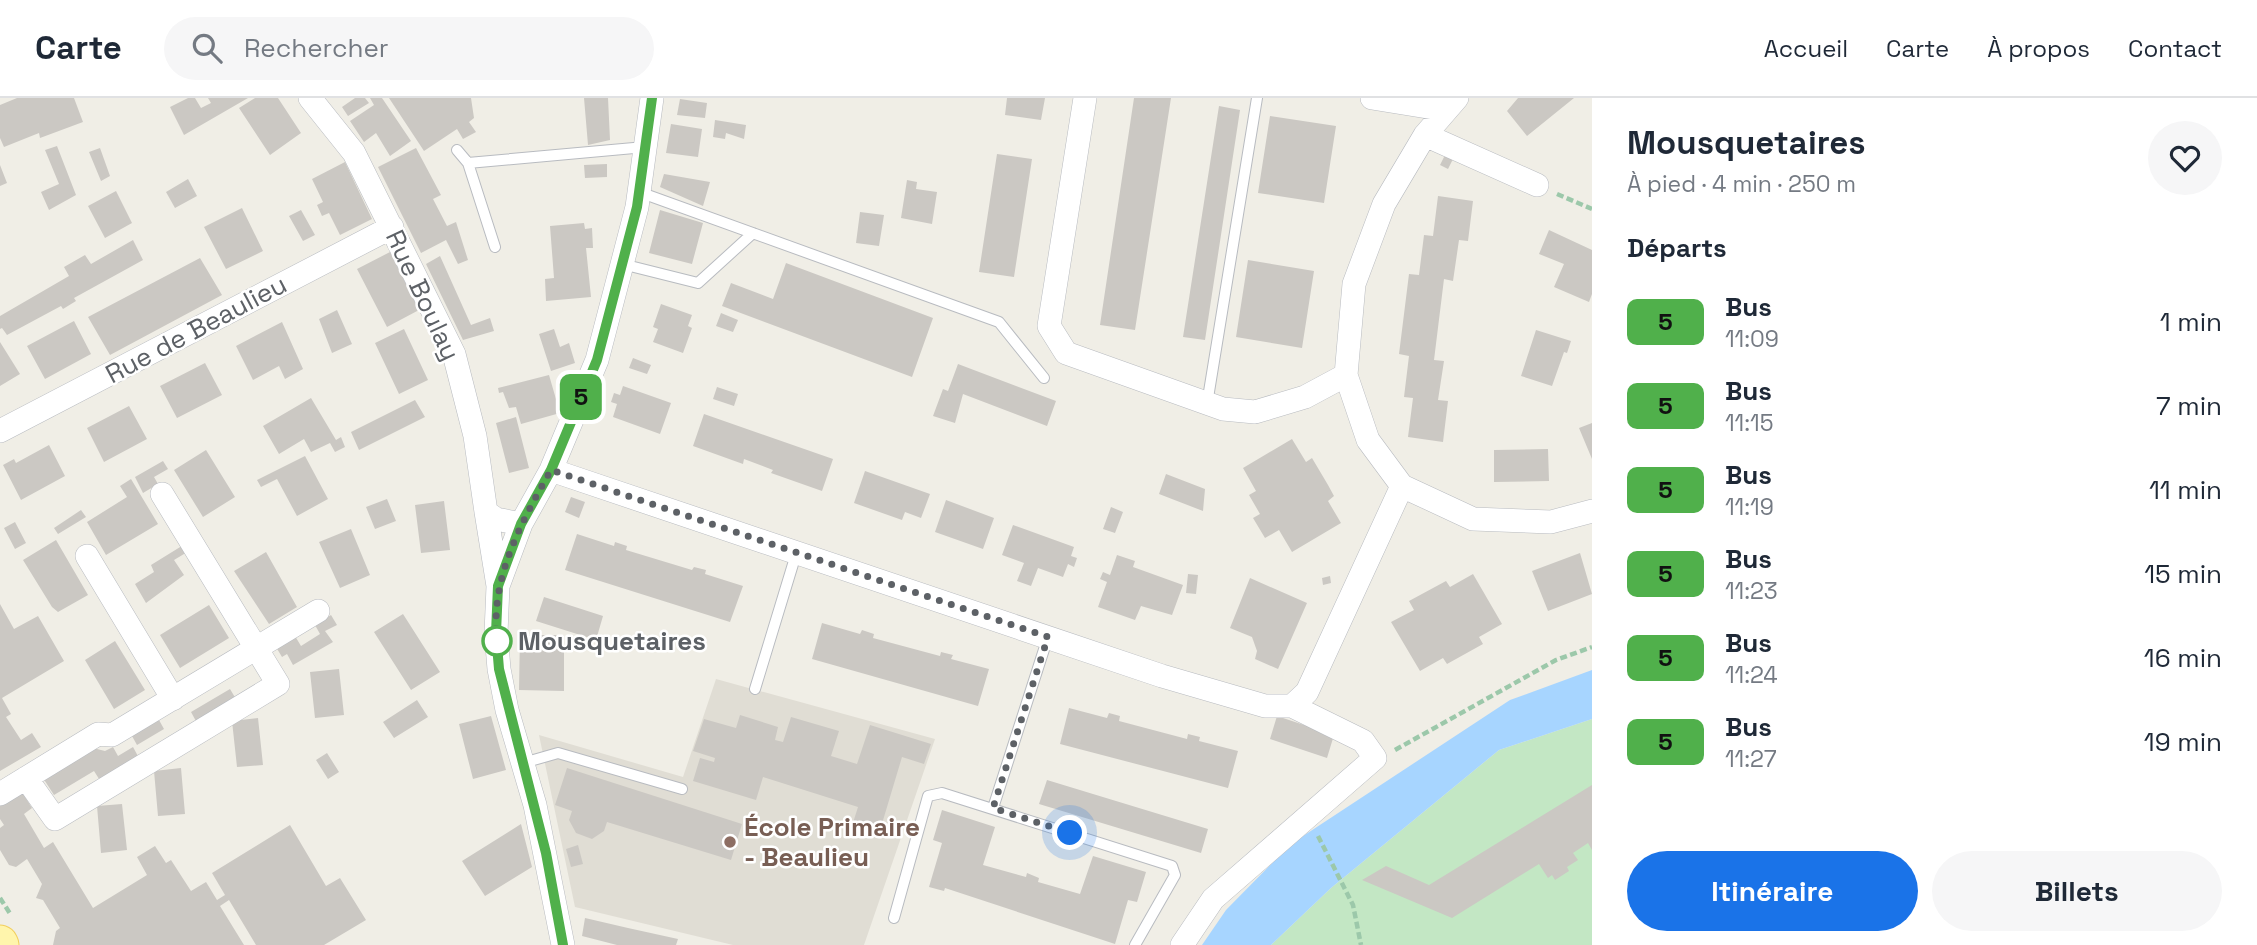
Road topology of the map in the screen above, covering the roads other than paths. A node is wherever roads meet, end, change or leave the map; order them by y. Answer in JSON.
{"nodes":[{"id":1,"x":310,"y":98,"type":"edge"},
{"id":2,"x":652,"y":98,"type":"edge"},
{"id":3,"x":1085,"y":98,"type":"edge"},
{"id":4,"x":1257,"y":98,"type":"edge"},
{"id":5,"x":1372,"y":98,"type":"edge"},
{"id":6,"x":1452,"y":104,"type":"edge"},
{"id":7,"x":1424,"y":135,"type":"junction"},
{"id":8,"x":645,"y":147,"type":"junction"},
{"id":9,"x":457,"y":150,"type":"dead end"},
{"id":10,"x":468,"y":163,"type":"junction"},
{"id":11,"x":1537,"y":185,"type":"road end"},
{"id":12,"x":639,"y":192,"type":"junction"},
{"id":13,"x":392,"y":227,"type":"junction"},
{"id":14,"x":753,"y":233,"type":"junction"},
{"id":15,"x":495,"y":247,"type":"dead end"},
{"id":16,"x":622,"y":264,"type":"junction"},
{"id":17,"x":1346,"y":375,"type":"junction"},
{"id":18,"x":1044,"y":378,"type":"dead end"},
{"id":19,"x":1208,"y":404,"type":"junction"},
{"id":20,"x":0,"y":431,"type":"edge"},
{"id":21,"x":551,"y":470,"type":"junction"},
{"id":22,"x":1402,"y":486,"type":"junction"},
{"id":23,"x":162,"y":494,"type":"dead end"},
{"id":24,"x":1592,"y":510,"type":"edge"},
{"id":25,"x":486,"y":512,"type":"junction"},
{"id":26,"x":521,"y":524,"type":"junction"},
{"id":27,"x":797,"y":551,"type":"junction"},
{"id":28,"x":87,"y":556,"type":"dead end"},
{"id":29,"x":498,"y":586,"type":"junction"},
{"id":30,"x":318,"y":611,"type":"dead end"},
{"id":31,"x":1048,"y":637,"type":"junction"},
{"id":32,"x":255,"y":649,"type":"junction"},
{"id":33,"x":755,"y":689,"type":"dead end"},
{"id":34,"x":173,"y":699,"type":"junction"},
{"id":35,"x":1292,"y":706,"type":"junction"},
{"id":36,"x":523,"y":762,"type":"junction"},
{"id":37,"x":26,"y":778,"type":"junction"},
{"id":38,"x":682,"y":789,"type":"dead end"},
{"id":39,"x":0,"y":794,"type":"edge"},
{"id":40,"x":993,"y":808,"type":"junction"},
{"id":41,"x":894,"y":918,"type":"dead end"},
{"id":42,"x":563,"y":945,"type":"edge"},
{"id":43,"x":1135,"y":945,"type":"edge"},
{"id":44,"x":1182,"y":945,"type":"edge"}],
"edges":[{"from":1,"to":13,"type":"street","name":"Rue Boulay"},
{"from":2,"to":8,"type":"street"},
{"from":3,"to":19,"type":"street"},
{"from":4,"to":19,"type":"lane"},
{"from":5,"to":6,"type":"street"},
{"from":6,"to":7,"type":"street"},
{"from":7,"to":11,"type":"street"},
{"from":7,"to":17,"type":"street"},
{"from":8,"to":10,"type":"lane"},
{"from":8,"to":12,"type":"street"},
{"from":9,"to":10,"type":"lane"},
{"from":10,"to":15,"type":"lane"},
{"from":12,"to":14,"type":"lane"},
{"from":12,"to":16,"type":"street"},
{"from":13,"to":20,"type":"street","name":"Rue de Beaulieu"},
{"from":13,"to":25,"type":"street","name":"Rue Boulay"},
{"from":14,"to":16,"type":"lane"},
{"from":14,"to":18,"type":"lane"},
{"from":16,"to":21,"type":"street"},
{"from":17,"to":19,"type":"street"},
{"from":17,"to":22,"type":"street"},
{"from":21,"to":26,"type":"street"},
{"from":21,"to":27,"type":"street"},
{"from":22,"to":24,"type":"street"},
{"from":22,"to":35,"type":"street"},
{"from":23,"to":32,"type":"street"},
{"from":25,"to":26,"type":"street"},
{"from":25,"to":29,"type":"street","name":"Rue Boulay"},
{"from":26,"to":29,"type":"street"},
{"from":27,"to":31,"type":"street"},
{"from":27,"to":33,"type":"lane"},
{"from":28,"to":34,"type":"street"},
{"from":29,"to":36,"type":"street","name":"Rue Boulay"},
{"from":30,"to":32,"type":"street"},
{"from":31,"to":35,"type":"street"},
{"from":31,"to":40,"type":"lane"},
{"from":32,"to":34,"type":"street"},
{"from":32,"to":37,"type":"street"},
{"from":34,"to":37,"type":"street"},
{"from":35,"to":44,"type":"street"},
{"from":36,"to":38,"type":"lane"},
{"from":36,"to":42,"type":"street","name":"Rue Boulay"},
{"from":37,"to":39,"type":"street"},
{"from":40,"to":41,"type":"lane"},
{"from":40,"to":43,"type":"lane"}]}
